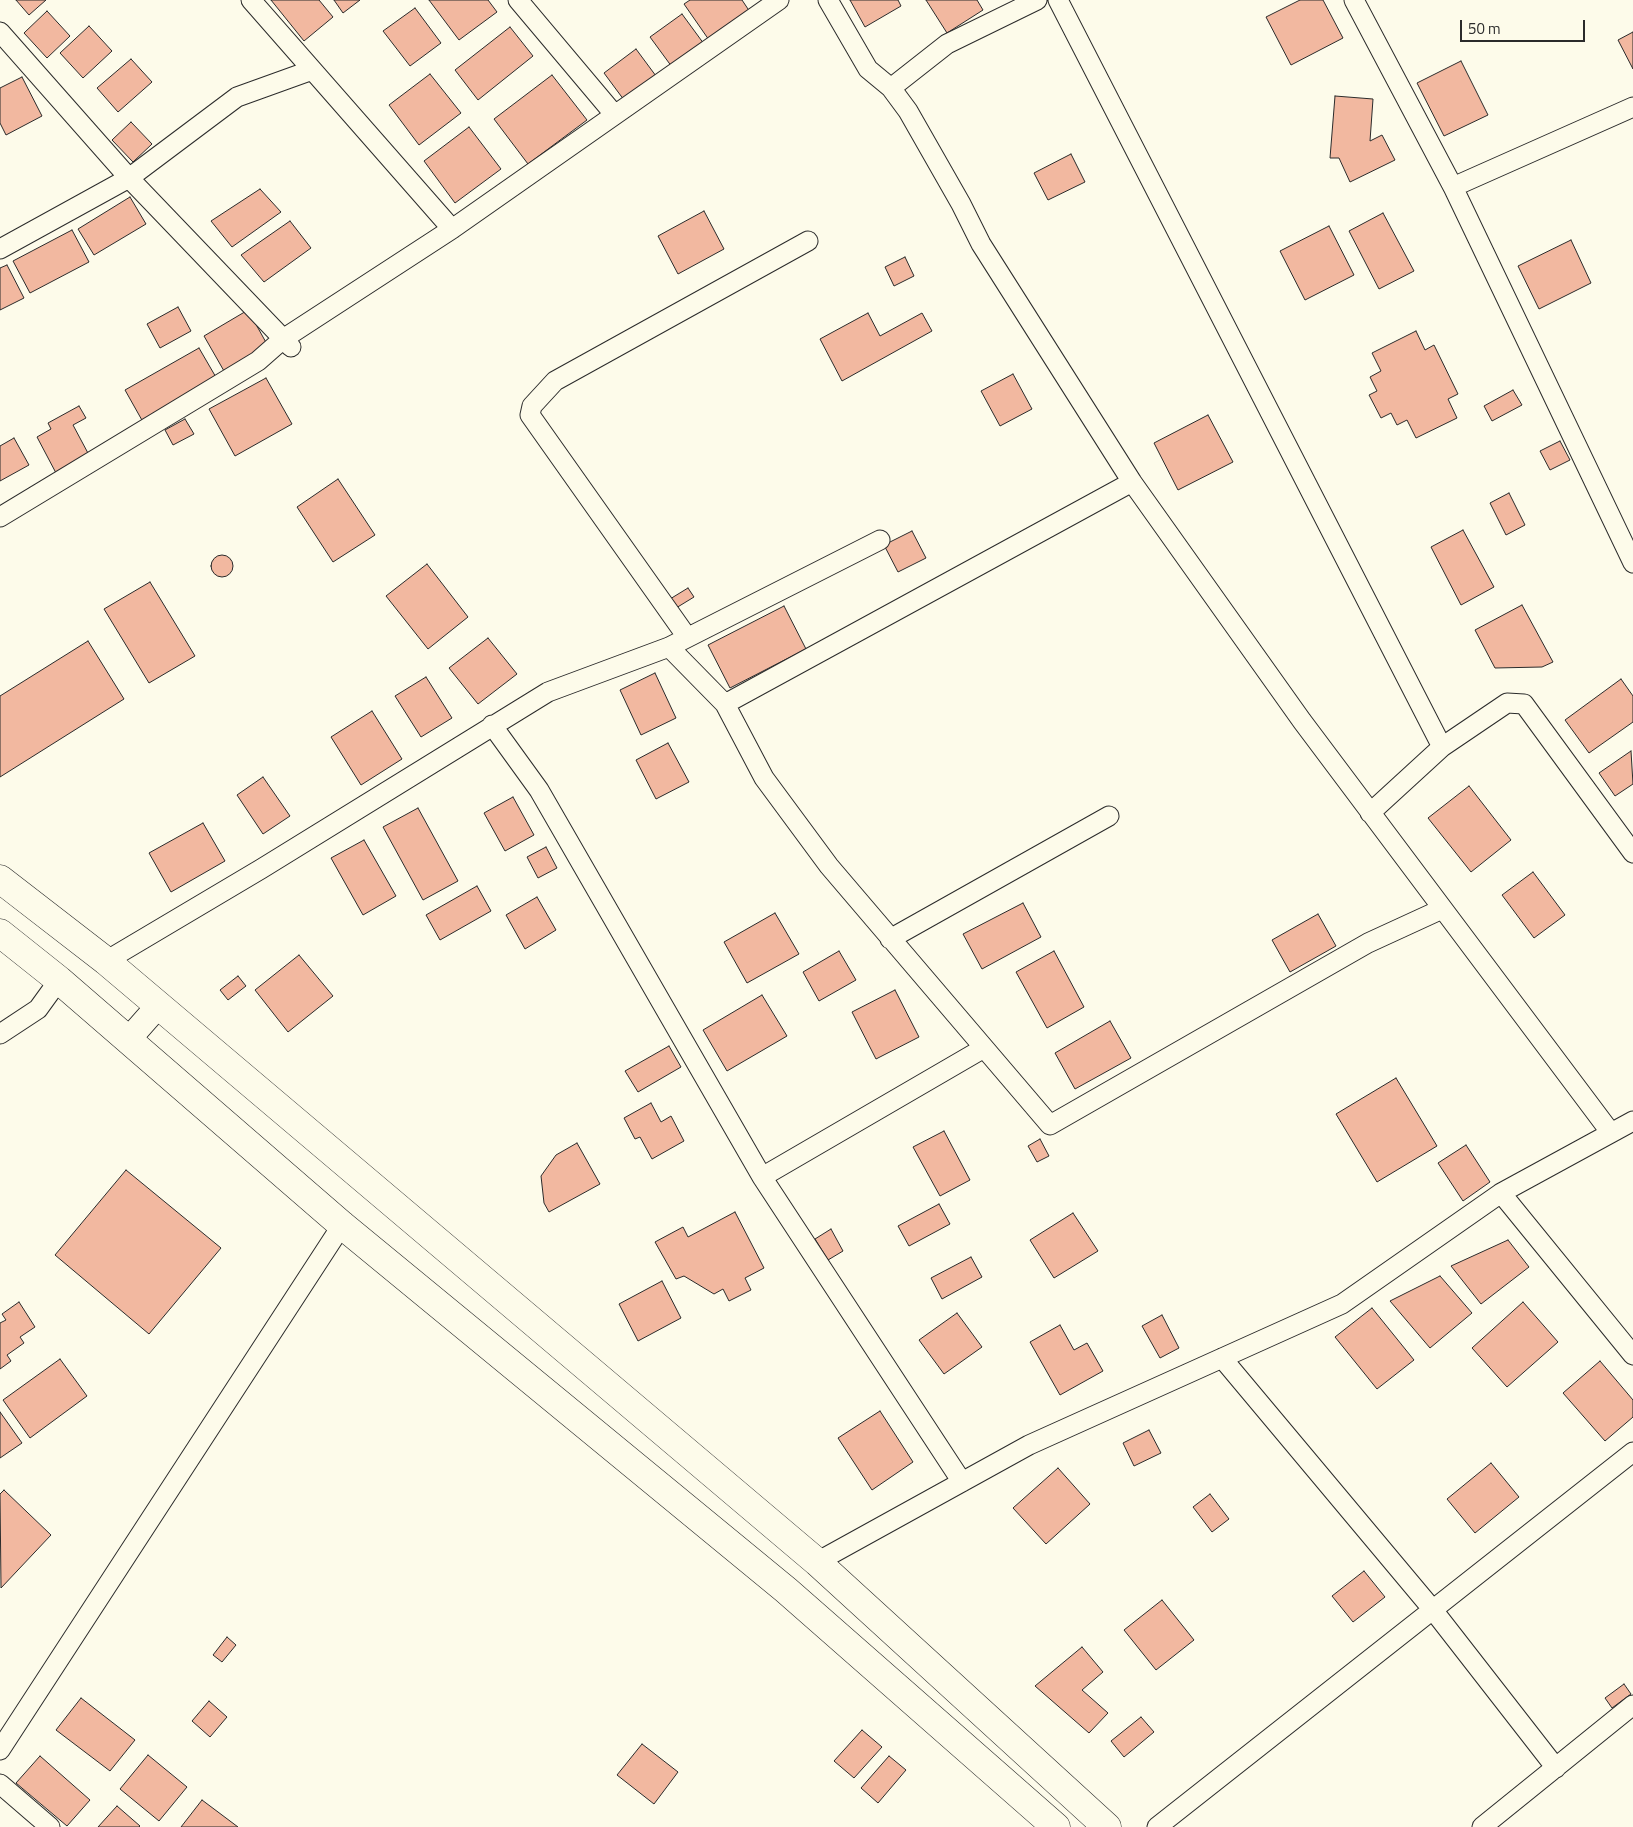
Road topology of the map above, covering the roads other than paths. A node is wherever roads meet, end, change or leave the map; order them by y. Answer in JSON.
{"nodes":[{"id":1,"x":251,"y":0,"type":"edge"},
{"id":2,"x":518,"y":0,"type":"edge"},
{"id":3,"x":779,"y":0,"type":"edge"},
{"id":4,"x":828,"y":0,"type":"edge"},
{"id":5,"x":1037,"y":0,"type":"edge"},
{"id":6,"x":1058,"y":0,"type":"edge"},
{"id":7,"x":1354,"y":0,"type":"edge"},
{"id":8,"x":0,"y":32,"type":"edge"},
{"id":9,"x":312,"y":70,"type":"junction"},
{"id":10,"x":891,"y":88,"type":"junction"},
{"id":11,"x":1633,"y":106,"type":"edge"},
{"id":12,"x":614,"y":114,"type":"junction"},
{"id":13,"x":128,"y":178,"type":"junction"},
{"id":14,"x":1453,"y":188,"type":"junction"},
{"id":15,"x":452,"y":229,"type":"junction"},
{"id":16,"x":808,"y":241,"type":"dead end"},
{"id":17,"x":0,"y":249,"type":"edge"},
{"id":18,"x":287,"y":343,"type":"junction"},
{"id":19,"x":1132,"y":482,"type":"junction"},
{"id":20,"x":0,"y":517,"type":"edge"},
{"id":21,"x":880,"y":540,"type":"dead end"},
{"id":22,"x":1633,"y":563,"type":"edge"},
{"id":23,"x":687,"y":637,"type":"junction"},
{"id":24,"x":669,"y":647,"type":"junction"},
{"id":25,"x":724,"y":704,"type":"junction"},
{"id":26,"x":492,"y":725,"type":"junction"},
{"id":27,"x":1442,"y":747,"type":"junction"},
{"id":28,"x":1370,"y":813,"type":"junction"},
{"id":29,"x":1108,"y":816,"type":"dead end"},
{"id":30,"x":1633,"y":853,"type":"edge"},
{"id":31,"x":0,"y":879,"type":"edge"},
{"id":32,"x":1442,"y":909,"type":"junction"},
{"id":33,"x":0,"y":933,"type":"edge"},
{"id":34,"x":890,"y":939,"type":"junction"},
{"id":35,"x":106,"y":961,"type":"junction"},
{"id":36,"x":59,"y":980,"type":"junction"},
{"id":37,"x":158,"y":1006,"type":"junction"},
{"id":38,"x":0,"y":1034,"type":"edge"},
{"id":39,"x":128,"y":1040,"type":"junction"},
{"id":40,"x":984,"y":1048,"type":"junction"},
{"id":41,"x":1633,"y":1121,"type":"edge"},
{"id":42,"x":1611,"y":1133,"type":"junction"},
{"id":43,"x":762,"y":1177,"type":"junction"},
{"id":44,"x":1501,"y":1193,"type":"junction"},
{"id":45,"x":342,"y":1225,"type":"junction"},
{"id":46,"x":1633,"y":1355,"type":"edge"},
{"id":47,"x":1222,"y":1358,"type":"junction"},
{"id":48,"x":1633,"y":1452,"type":"edge"},
{"id":49,"x":962,"y":1482,"type":"junction"},
{"id":50,"x":817,"y":1562,"type":"junction"},
{"id":51,"x":1433,"y":1610,"type":"junction"},
{"id":52,"x":1633,"y":1705,"type":"edge"},
{"id":53,"x":0,"y":1750,"type":"edge"},
{"id":54,"x":1556,"y":1768,"type":"junction"},
{"id":55,"x":0,"y":1784,"type":"edge"},
{"id":56,"x":50,"y":1827,"type":"edge"},
{"id":57,"x":1056,"y":1827,"type":"edge"},
{"id":58,"x":1108,"y":1827,"type":"edge"},
{"id":59,"x":1157,"y":1827,"type":"edge"},
{"id":60,"x":1482,"y":1827,"type":"edge"}],
"edges":[{"from":1,"to":9,"type":"street"},
{"from":2,"to":12,"type":"street"},
{"from":3,"to":12,"type":"street"},
{"from":4,"to":10,"type":"street"},
{"from":5,"to":10,"type":"street"},
{"from":6,"to":27,"type":"street"},
{"from":7,"to":14,"type":"street"},
{"from":8,"to":13,"type":"street"},
{"from":9,"to":13,"type":"street"},
{"from":9,"to":15,"type":"street"},
{"from":10,"to":19,"type":"street"},
{"from":11,"to":14,"type":"street"},
{"from":12,"to":15,"type":"street"},
{"from":13,"to":17,"type":"street"},
{"from":13,"to":18,"type":"street"},
{"from":14,"to":22,"type":"street"},
{"from":15,"to":18,"type":"street"},
{"from":16,"to":23,"type":"street"},
{"from":18,"to":20,"type":"street"},
{"from":19,"to":25,"type":"street"},
{"from":19,"to":28,"type":"street"},
{"from":21,"to":23,"type":"street"},
{"from":23,"to":24,"type":"street"},
{"from":24,"to":25,"type":"street"},
{"from":24,"to":26,"type":"street"},
{"from":25,"to":34,"type":"street"},
{"from":26,"to":35,"type":"street"},
{"from":26,"to":43,"type":"street"},
{"from":27,"to":28,"type":"street"},
{"from":27,"to":30,"type":"street"},
{"from":28,"to":32,"type":"street"},
{"from":29,"to":34,"type":"street"},
{"from":31,"to":35,"type":"highway"},
{"from":32,"to":40,"type":"street"},
{"from":32,"to":42,"type":"street"},
{"from":33,"to":36,"type":"highway"},
{"from":34,"to":40,"type":"street"},
{"from":35,"to":37,"type":"highway"},
{"from":36,"to":38,"type":"street"},
{"from":36,"to":39,"type":"highway"},
{"from":37,"to":39,"type":"main road"},
{"from":37,"to":50,"type":"highway"},
{"from":39,"to":45,"type":"highway"},
{"from":40,"to":43,"type":"street"},
{"from":41,"to":42,"type":"street"},
{"from":42,"to":44,"type":"street"},
{"from":43,"to":49,"type":"street"},
{"from":44,"to":46,"type":"street"},
{"from":44,"to":47,"type":"street"},
{"from":45,"to":53,"type":"street"},
{"from":45,"to":57,"type":"highway"},
{"from":47,"to":49,"type":"street"},
{"from":47,"to":51,"type":"street"},
{"from":48,"to":51,"type":"street"},
{"from":49,"to":50,"type":"street"},
{"from":50,"to":58,"type":"highway"},
{"from":51,"to":54,"type":"street"},
{"from":51,"to":59,"type":"street"},
{"from":52,"to":54,"type":"street"},
{"from":54,"to":60,"type":"street"},
{"from":55,"to":56,"type":"street"}]}
